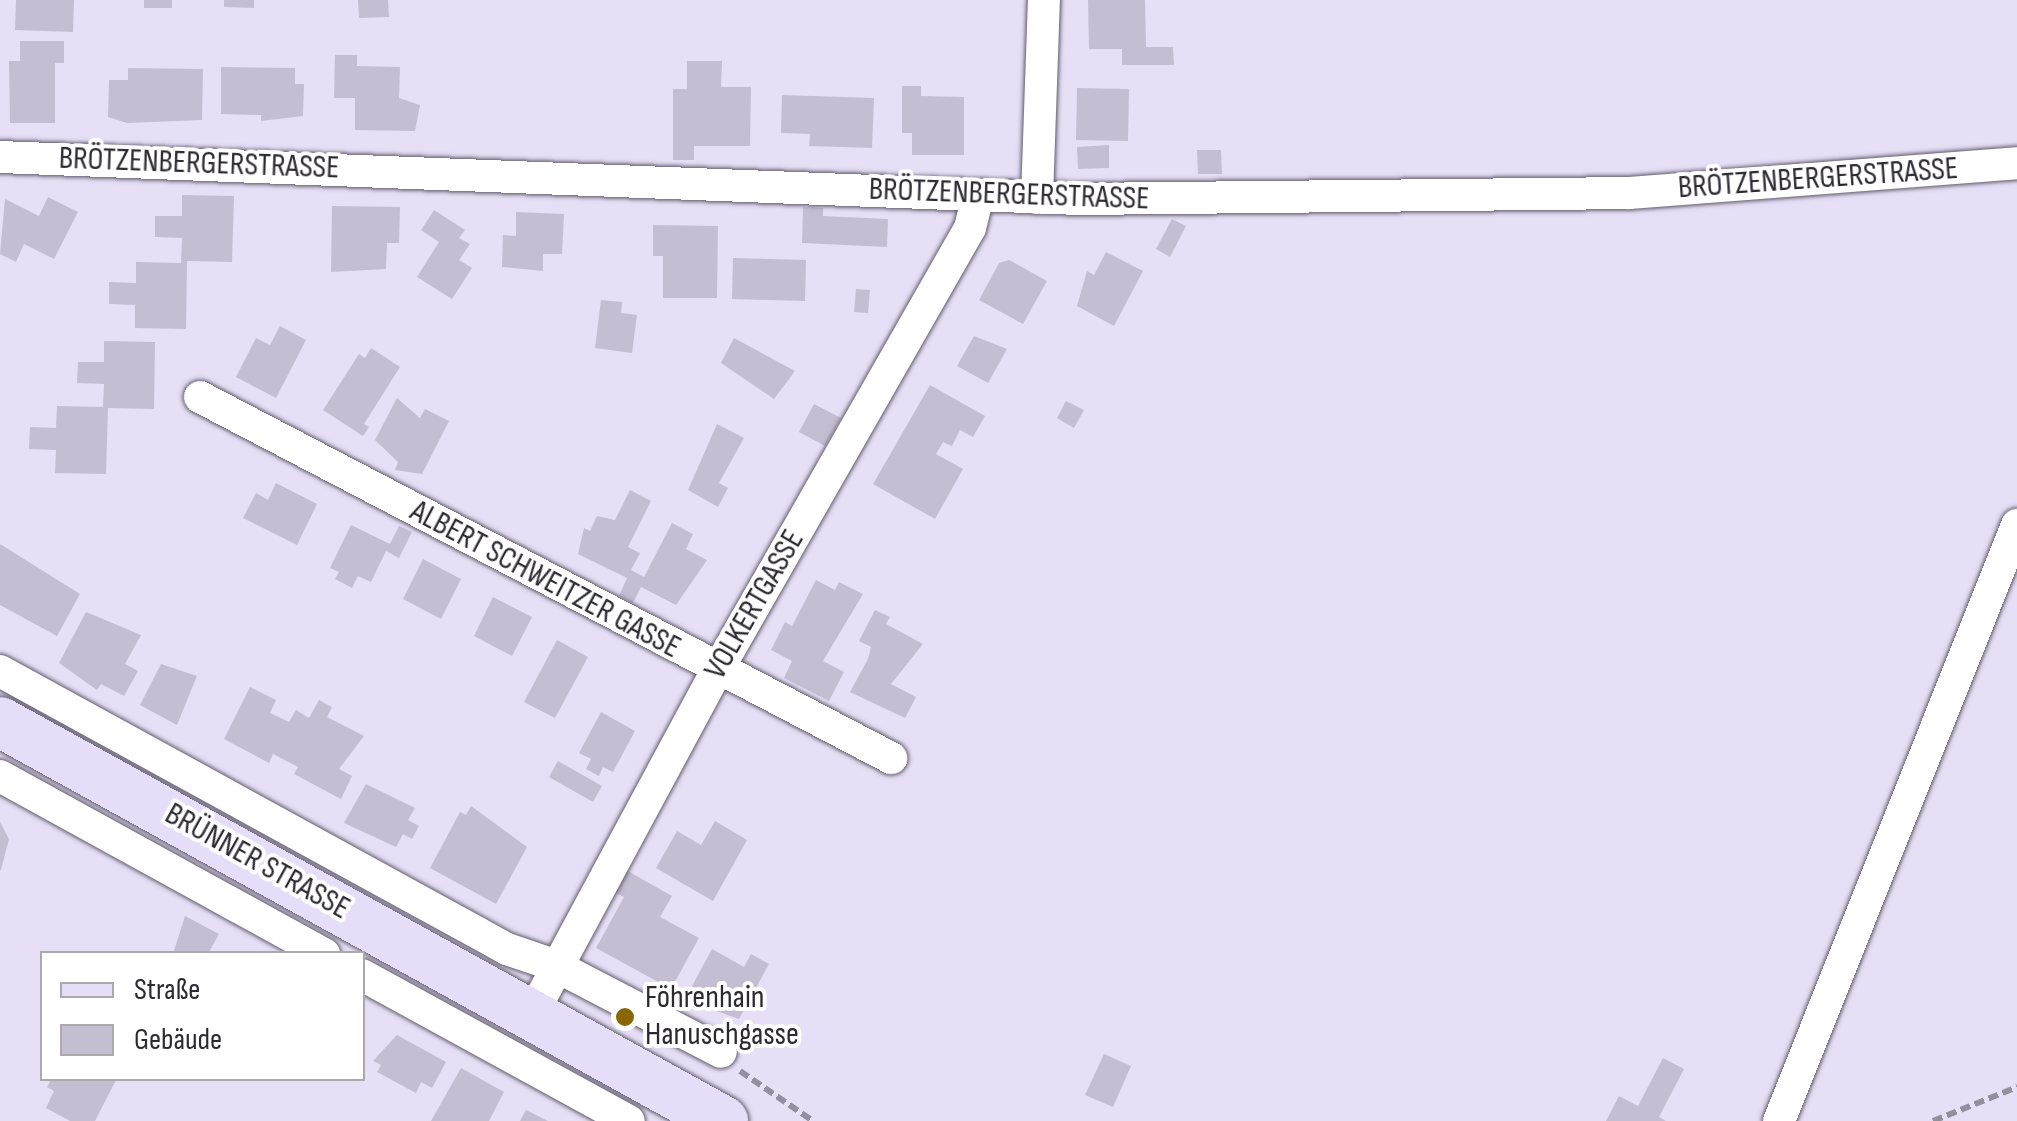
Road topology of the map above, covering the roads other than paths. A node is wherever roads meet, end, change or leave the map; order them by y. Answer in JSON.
{"nodes":[{"id":1,"x":1044,"y":0,"type":"edge"},
{"id":2,"x":0,"y":157,"type":"edge"},
{"id":3,"x":2017,"y":163,"type":"edge"},
{"id":4,"x":978,"y":196,"type":"junction"},
{"id":5,"x":1037,"y":198,"type":"junction"},
{"id":6,"x":200,"y":397,"type":"dead end"},
{"id":7,"x":2017,"y":525,"type":"edge"},
{"id":8,"x":0,"y":671,"type":"edge"},
{"id":9,"x":717,"y":671,"type":"junction"},
{"id":10,"x":0,"y":722,"type":"edge"},
{"id":11,"x":891,"y":758,"type":"dead end"},
{"id":12,"x":0,"y":776,"type":"edge"},
{"id":13,"x":319,"y":951,"type":"edge"},
{"id":14,"x":554,"y":965,"type":"junction"},
{"id":15,"x":365,"y":977,"type":"edge"},
{"id":16,"x":532,"y":1014,"type":"junction"},
{"id":17,"x":721,"y":1052,"type":"road end"},
{"id":18,"x":615,"y":1104,"type":"edge"},
{"id":19,"x":722,"y":1121,"type":"edge"},
{"id":20,"x":1779,"y":1121,"type":"edge"}],
"edges":[{"from":1,"to":5,"type":"street"},
{"from":2,"to":4,"type":"street","name":"BRÖTZENBERGERSTRASSE"},
{"from":3,"to":5,"type":"street","name":"BRÖTZENBERGERSTRASSE"},
{"from":4,"to":5,"type":"street","name":"BRÖTZENBERGERSTRASSE"},
{"from":4,"to":9,"type":"street","name":"VOLKERTGASSE"},
{"from":6,"to":9,"type":"street","name":"ALBERT SCHWEITZER GASSE"},
{"from":7,"to":20,"type":"street"},
{"from":8,"to":14,"type":"street"},
{"from":9,"to":11,"type":"street","name":"ALBERT SCHWEITZER GASSE"},
{"from":9,"to":14,"type":"street","name":"VOLKERTGASSE"},
{"from":10,"to":16,"type":"main road","name":"BRÜNNER STRASSE"},
{"from":12,"to":13,"type":"street"},
{"from":14,"to":16,"type":"street","name":"VOLKERTGASSE"},
{"from":14,"to":17,"type":"street"},
{"from":15,"to":18,"type":"street"},
{"from":16,"to":18,"type":"main road","name":"BRÜNNER STRASSE"},
{"from":18,"to":19,"type":"main road","name":"BRÜNNER STRASSE"}]}
